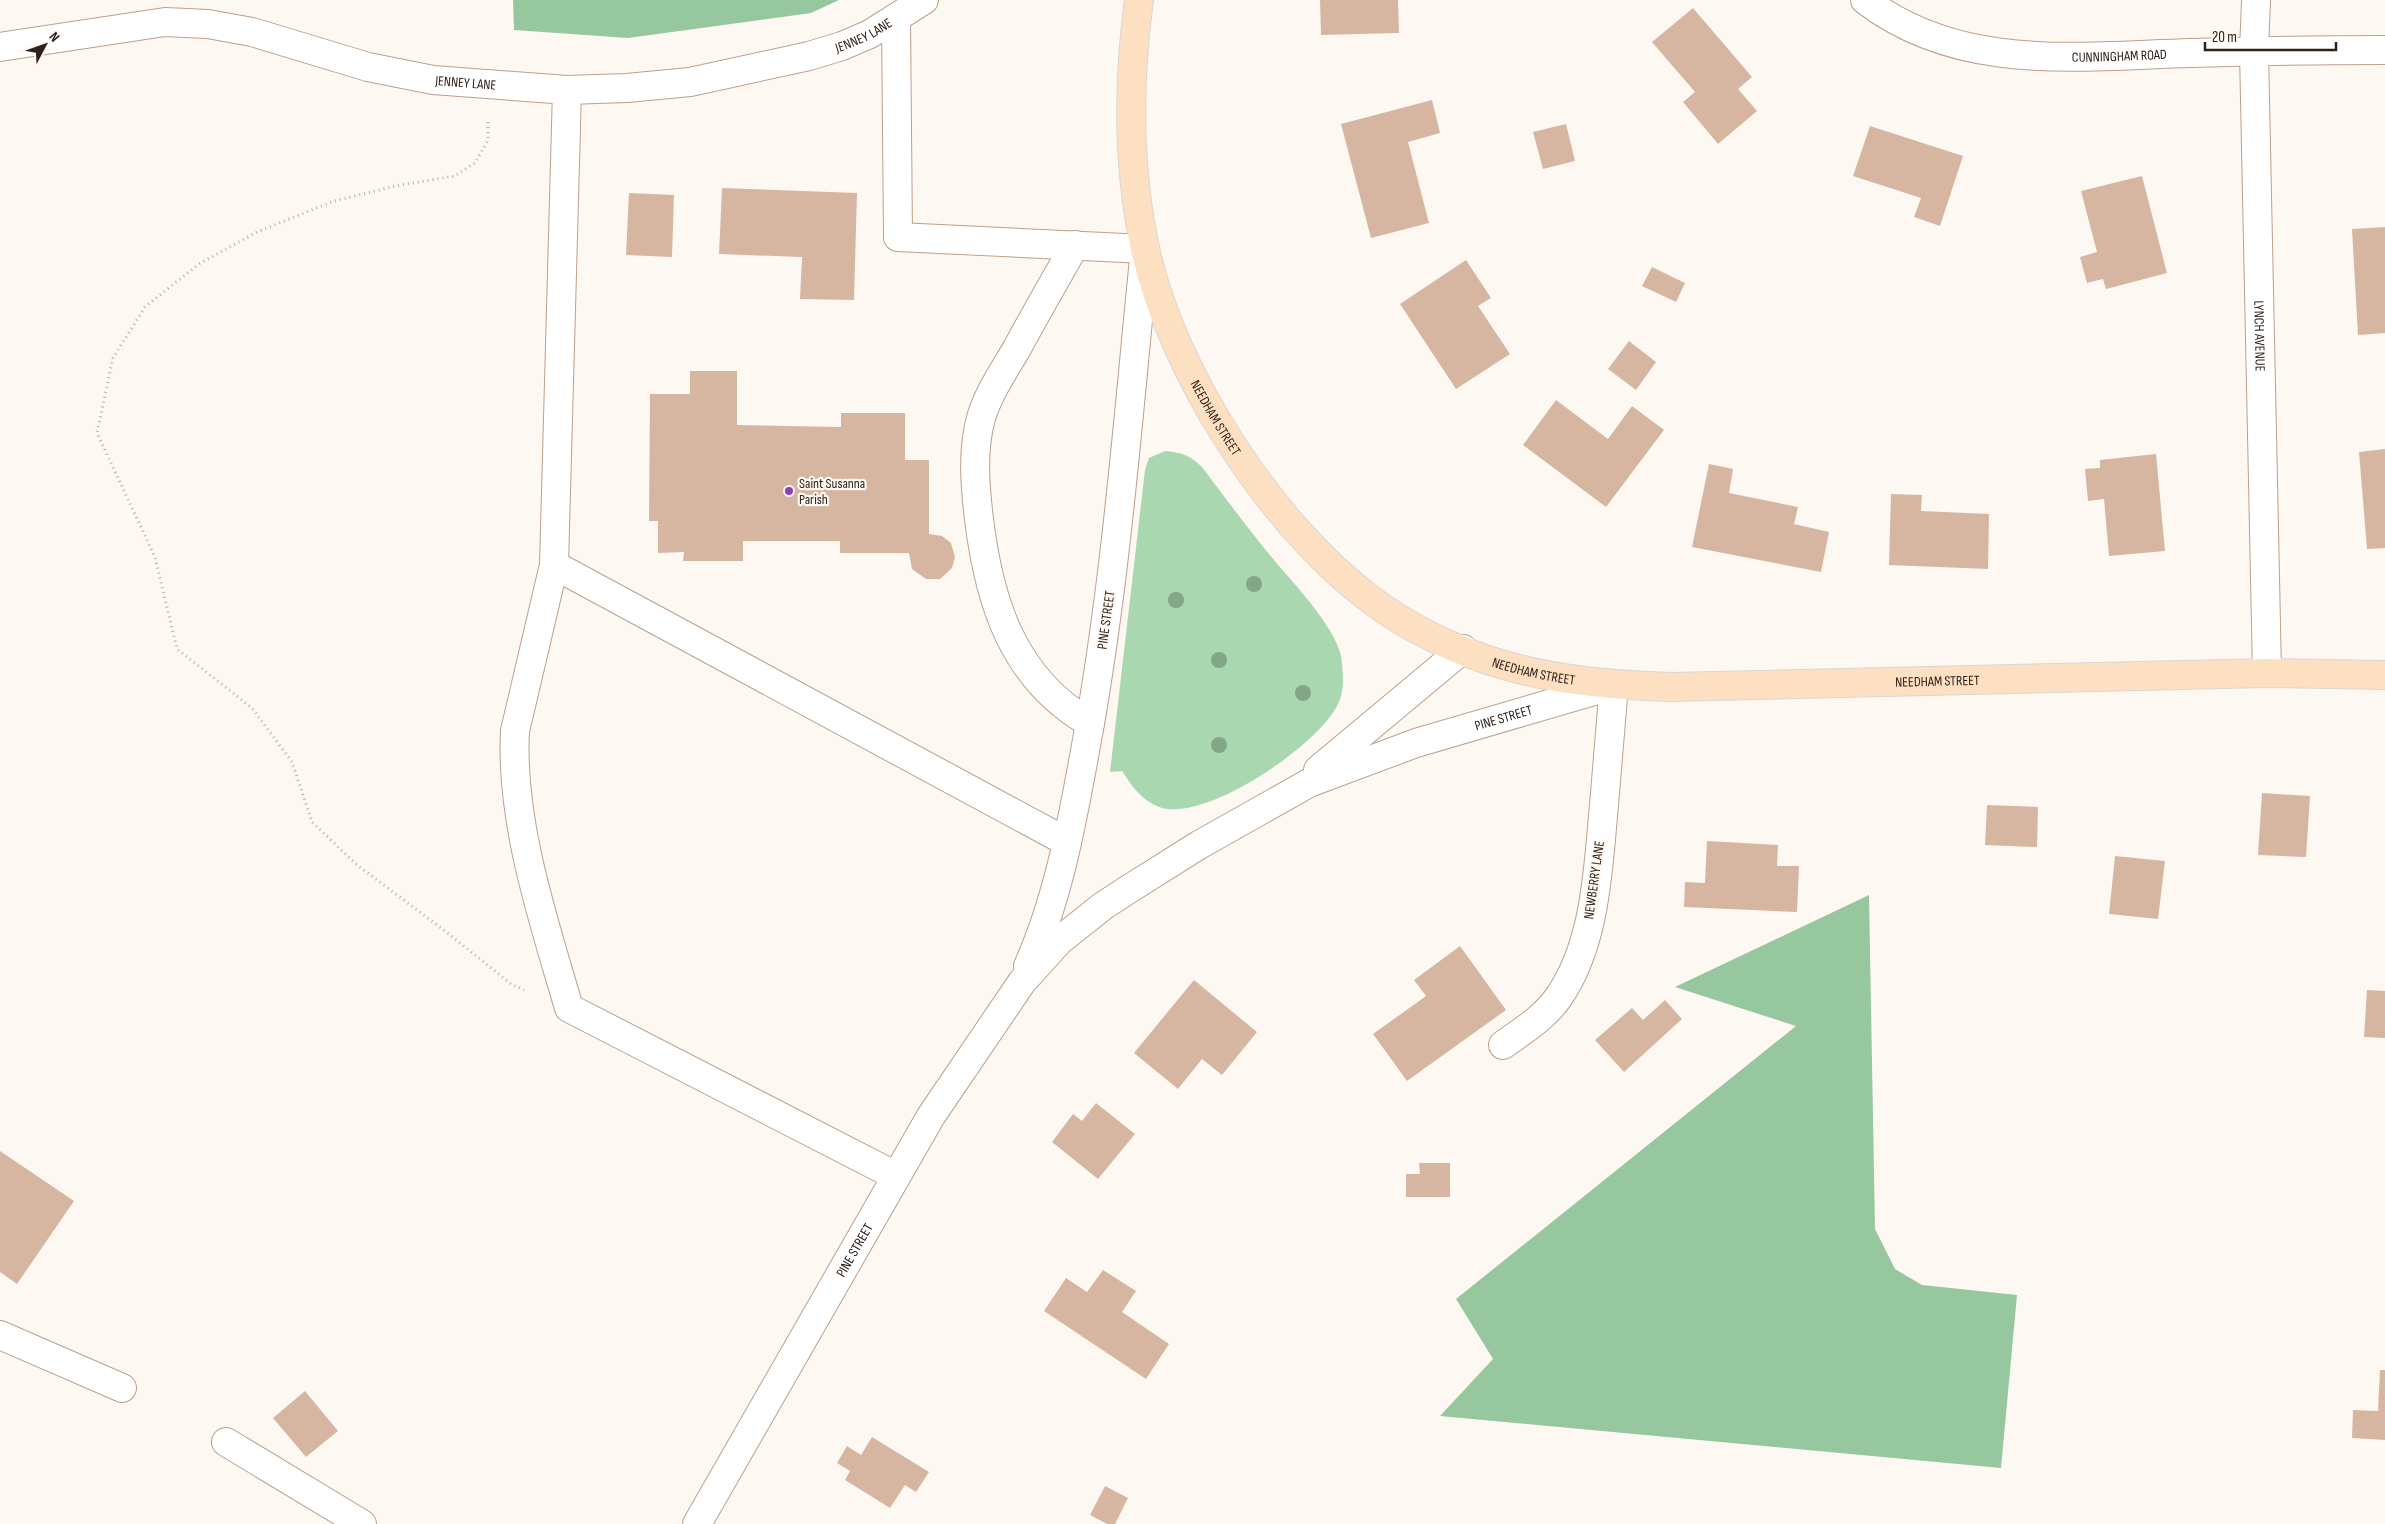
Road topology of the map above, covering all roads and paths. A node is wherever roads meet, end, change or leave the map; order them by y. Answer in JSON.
{"nodes":[{"id":1,"x":924,"y":0,"type":"edge"},
{"id":2,"x":1139,"y":0,"type":"edge"},
{"id":3,"x":1865,"y":0,"type":"edge"},
{"id":4,"x":2256,"y":0,"type":"edge"},
{"id":5,"x":896,"y":19,"type":"junction"},
{"id":6,"x":0,"y":47,"type":"edge"},
{"id":7,"x":2385,"y":50,"type":"edge"},
{"id":8,"x":2254,"y":51,"type":"junction"},
{"id":9,"x":488,"y":85,"type":"junction"},
{"id":10,"x":567,"y":90,"type":"junction"},
{"id":11,"x":1075,"y":245,"type":"junction"},
{"id":12,"x":1145,"y":249,"type":"junction"},
{"id":13,"x":554,"y":564,"type":"junction"},
{"id":14,"x":1463,"y":649,"type":"junction"},
{"id":15,"x":2267,"y":673,"type":"junction"},
{"id":16,"x":2385,"y":675,"type":"edge"},
{"id":17,"x":1614,"y":684,"type":"junction"},
{"id":18,"x":1090,"y":723,"type":"junction"},
{"id":19,"x":1280,"y":798,"type":"junction"},
{"id":20,"x":1067,"y":842,"type":"junction"},
{"id":21,"x":1022,"y":982,"type":"junction"},
{"id":22,"x":568,"y":1008,"type":"junction"},
{"id":23,"x":1503,"y":1045,"type":"dead end"},
{"id":24,"x":896,"y":1176,"type":"junction"},
{"id":25,"x":0,"y":1335,"type":"edge"},
{"id":26,"x":122,"y":1388,"type":"dead end"},
{"id":27,"x":226,"y":1442,"type":"dead end"},
{"id":28,"x":362,"y":1524,"type":"edge"},
{"id":29,"x":697,"y":1524,"type":"edge"}],
"edges":[{"from":1,"to":5,"type":"street","name":"JENNEY LANE"},
{"from":2,"to":12,"type":"main road","name":"NEEDHAM STREET"},
{"from":3,"to":8,"type":"street","name":"CUNNINGHAM ROAD"},
{"from":4,"to":8,"type":"street","name":"LYNCH AVENUE"},
{"from":5,"to":10,"type":"street","name":"JENNEY LANE"},
{"from":5,"to":11,"type":"street"},
{"from":6,"to":9,"type":"street","name":"JENNEY LANE"},
{"from":7,"to":8,"type":"street","name":"CUNNINGHAM ROAD"},
{"from":8,"to":15,"type":"street","name":"LYNCH AVENUE"},
{"from":9,"to":10,"type":"street","name":"JENNEY LANE"},
{"from":9,"to":22,"type":"path"},
{"from":10,"to":13,"type":"street"},
{"from":11,"to":12,"type":"street"},
{"from":11,"to":18,"type":"street"},
{"from":12,"to":14,"type":"main road","name":"NEEDHAM STREET"},
{"from":12,"to":18,"type":"street","name":"PINE STREET"},
{"from":13,"to":20,"type":"street"},
{"from":13,"to":22,"type":"street"},
{"from":14,"to":17,"type":"main road","name":"NEEDHAM STREET"},
{"from":14,"to":19,"type":"street","name":"PINE STREET"},
{"from":15,"to":16,"type":"main road","name":"NEEDHAM STREET"},
{"from":15,"to":17,"type":"main road","name":"NEEDHAM STREET"},
{"from":17,"to":19,"type":"street","name":"PINE STREET"},
{"from":17,"to":23,"type":"street","name":"NEWBERRY LANE"},
{"from":18,"to":20,"type":"street","name":"PINE STREET"},
{"from":19,"to":21,"type":"street","name":"PINE STREET"},
{"from":20,"to":21,"type":"street","name":"PINE STREET"},
{"from":21,"to":24,"type":"street","name":"PINE STREET"},
{"from":22,"to":24,"type":"street"},
{"from":24,"to":29,"type":"street","name":"PINE STREET"},
{"from":25,"to":26,"type":"street"},
{"from":27,"to":28,"type":"street"}]}
